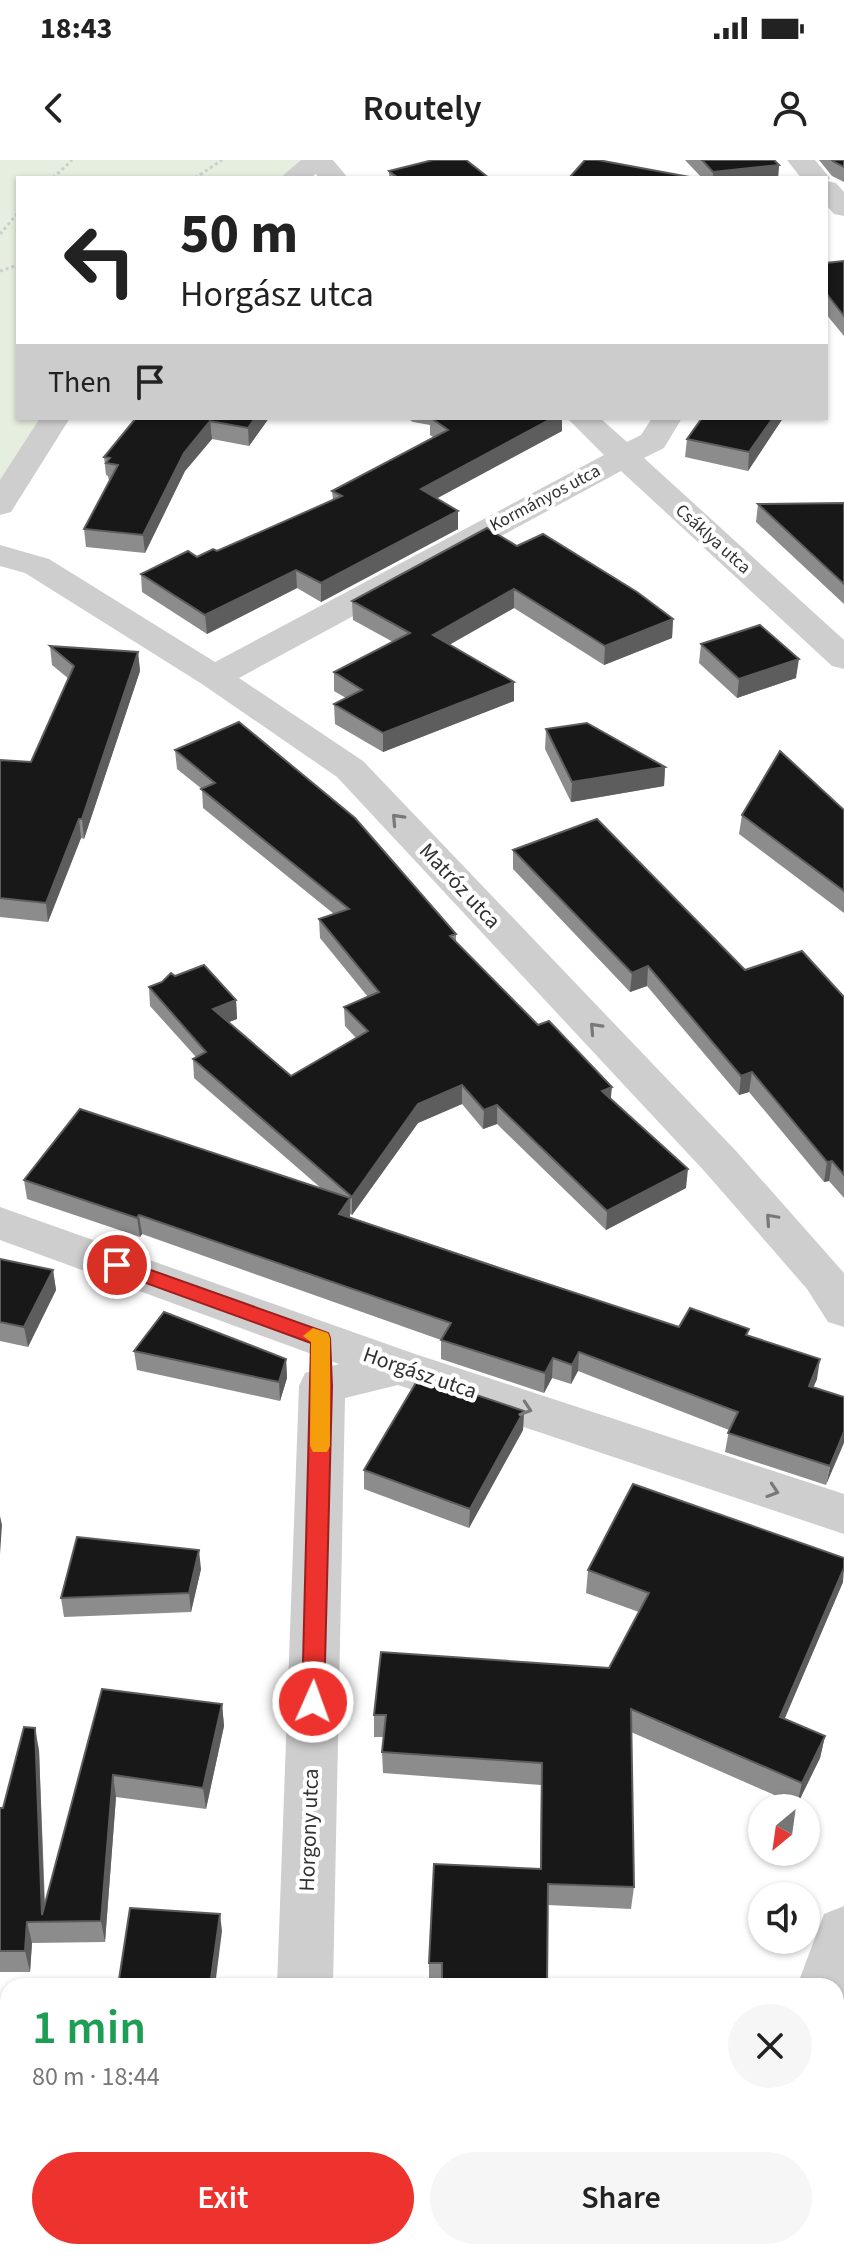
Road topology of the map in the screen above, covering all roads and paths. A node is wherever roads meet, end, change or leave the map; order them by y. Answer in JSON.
{"nodes":[{"id":1,"x":72,"y":160,"type":"edge"},
{"id":2,"x":222,"y":160,"type":"edge"},
{"id":3,"x":318,"y":160,"type":"edge"},
{"id":4,"x":800,"y":160,"type":"edge"},
{"id":5,"x":55,"y":176,"type":"edge"},
{"id":6,"x":198,"y":176,"type":"edge"},
{"id":7,"x":297,"y":176,"type":"edge"},
{"id":8,"x":332,"y":176,"type":"edge"},
{"id":9,"x":815,"y":176,"type":"edge"},
{"id":10,"x":16,"y":215,"type":"edge"},
{"id":11,"x":0,"y":234,"type":"edge"},
{"id":12,"x":54,"y":420,"type":"edge"},
{"id":13,"x":584,"y":420,"type":"edge"},
{"id":14,"x":666,"y":420,"type":"edge"},
{"id":15,"x":622,"y":456,"type":"junction"},
{"id":16,"x":0,"y":505,"type":"edge"},
{"id":17,"x":0,"y":555,"type":"edge"},
{"id":18,"x":844,"y":659,"type":"edge"},
{"id":19,"x":214,"y":677,"type":"junction"},
{"id":20,"x":0,"y":1223,"type":"edge"},
{"id":21,"x":837,"y":1286,"type":"edge"},
{"id":22,"x":322,"y":1362,"type":"junction"},
{"id":23,"x":844,"y":1514,"type":"edge"},
{"id":24,"x":844,"y":1932,"type":"edge"},
{"id":25,"x":305,"y":1978,"type":"edge"},
{"id":26,"x":828,"y":1978,"type":"edge"}],
"edges":[{"from":1,"to":5,"type":"path"},
{"from":2,"to":6,"type":"path"},
{"from":3,"to":7,"type":"street"},
{"from":3,"to":8,"type":"street"},
{"from":4,"to":9,"type":"street"},
{"from":10,"to":11,"type":"path"},
{"from":12,"to":16,"type":"street"},
{"from":13,"to":15,"type":"street","name":"Csáklya utca"},
{"from":14,"to":15,"type":"street","name":"Kormányos utca"},
{"from":15,"to":18,"type":"street","name":"Csáklya utca"},
{"from":15,"to":19,"type":"street","name":"Kormányos utca"},
{"from":17,"to":19,"type":"street","name":"Matróz utca"},
{"from":21,"to":19,"type":"street","name":"Matróz utca","one_way":true},
{"from":20,"to":22,"type":"street"},
{"from":22,"to":23,"type":"street","name":"Horgász utca","one_way":true},
{"from":22,"to":25,"type":"street","name":"Horgony utca"},
{"from":24,"to":26,"type":"street"}]}
